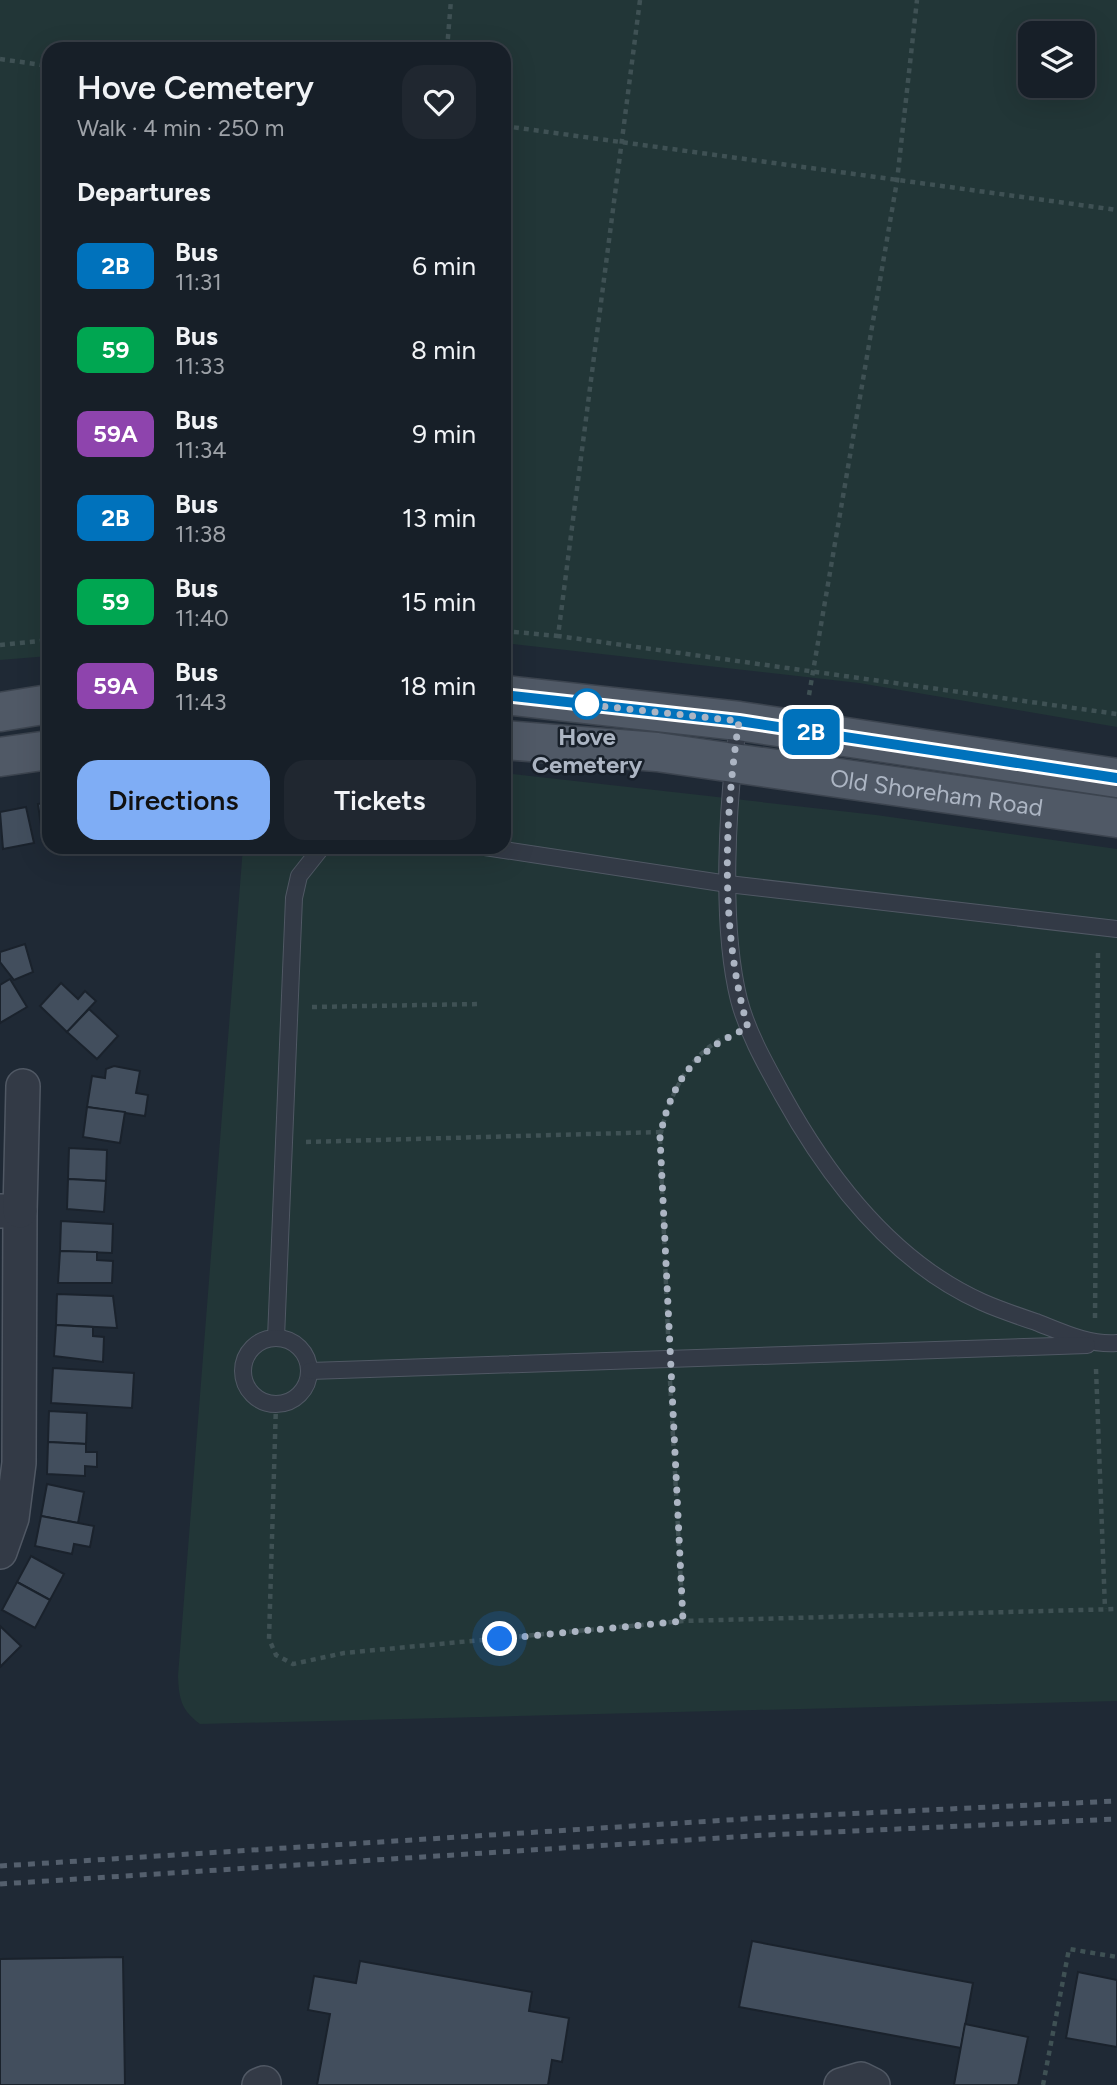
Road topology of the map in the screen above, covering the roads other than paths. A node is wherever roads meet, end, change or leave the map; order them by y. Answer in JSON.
{"nodes":[{"id":1,"x":511,"y":696,"type":"edge"},
{"id":2,"x":42,"y":706,"type":"edge"},
{"id":3,"x":0,"y":712,"type":"edge"},
{"id":4,"x":739,"y":721,"type":"junction"},
{"id":5,"x":511,"y":741,"type":"edge"},
{"id":6,"x":42,"y":751,"type":"edge"},
{"id":7,"x":0,"y":757,"type":"edge"},
{"id":8,"x":732,"y":762,"type":"junction"},
{"id":9,"x":1117,"y":778,"type":"edge"},
{"id":10,"x":1117,"y":818,"type":"edge"},
{"id":11,"x":511,"y":851,"type":"edge"},
{"id":12,"x":314,"y":854,"type":"edge"},
{"id":13,"x":729,"y":884,"type":"junction"},
{"id":14,"x":1117,"y":929,"type":"edge"},
{"id":15,"x":23,"y":1086,"type":"dead end"},
{"id":16,"x":10,"y":1211,"type":"edge"},
{"id":17,"x":276,"y":1338,"type":"junction"},
{"id":18,"x":1117,"y":1343,"type":"edge"},
{"id":19,"x":1095,"y":1344,"type":"junction"},
{"id":20,"x":310,"y":1371,"type":"junction"},
{"id":21,"x":0,"y":1552,"type":"edge"},
{"id":22,"x":841,"y":2085,"type":"edge"},
{"id":23,"x":873,"y":2085,"type":"edge"}],
"edges":[{"from":1,"to":4,"type":"main road","name":"Old Shoreham Road"},
{"from":2,"to":3,"type":"main road"},
{"from":4,"to":8,"type":"lane"},
{"from":4,"to":9,"type":"main road","name":"Old Shoreham Road"},
{"from":5,"to":8,"type":"main road","name":"Old Shoreham Road"},
{"from":6,"to":7,"type":"main road"},
{"from":8,"to":10,"type":"main road","name":"Old Shoreham Road"},
{"from":8,"to":13,"type":"lane"},
{"from":11,"to":13,"type":"lane"},
{"from":12,"to":17,"type":"lane"},
{"from":13,"to":14,"type":"lane"},
{"from":13,"to":19,"type":"lane"},
{"from":15,"to":16,"type":"street"},
{"from":16,"to":21,"type":"street"},
{"from":17,"to":20,"type":"lane"},
{"from":17,"to":20,"type":"lane"},
{"from":18,"to":19,"type":"lane"},
{"from":19,"to":20,"type":"lane"},
{"from":22,"to":23,"type":"street"}]}
